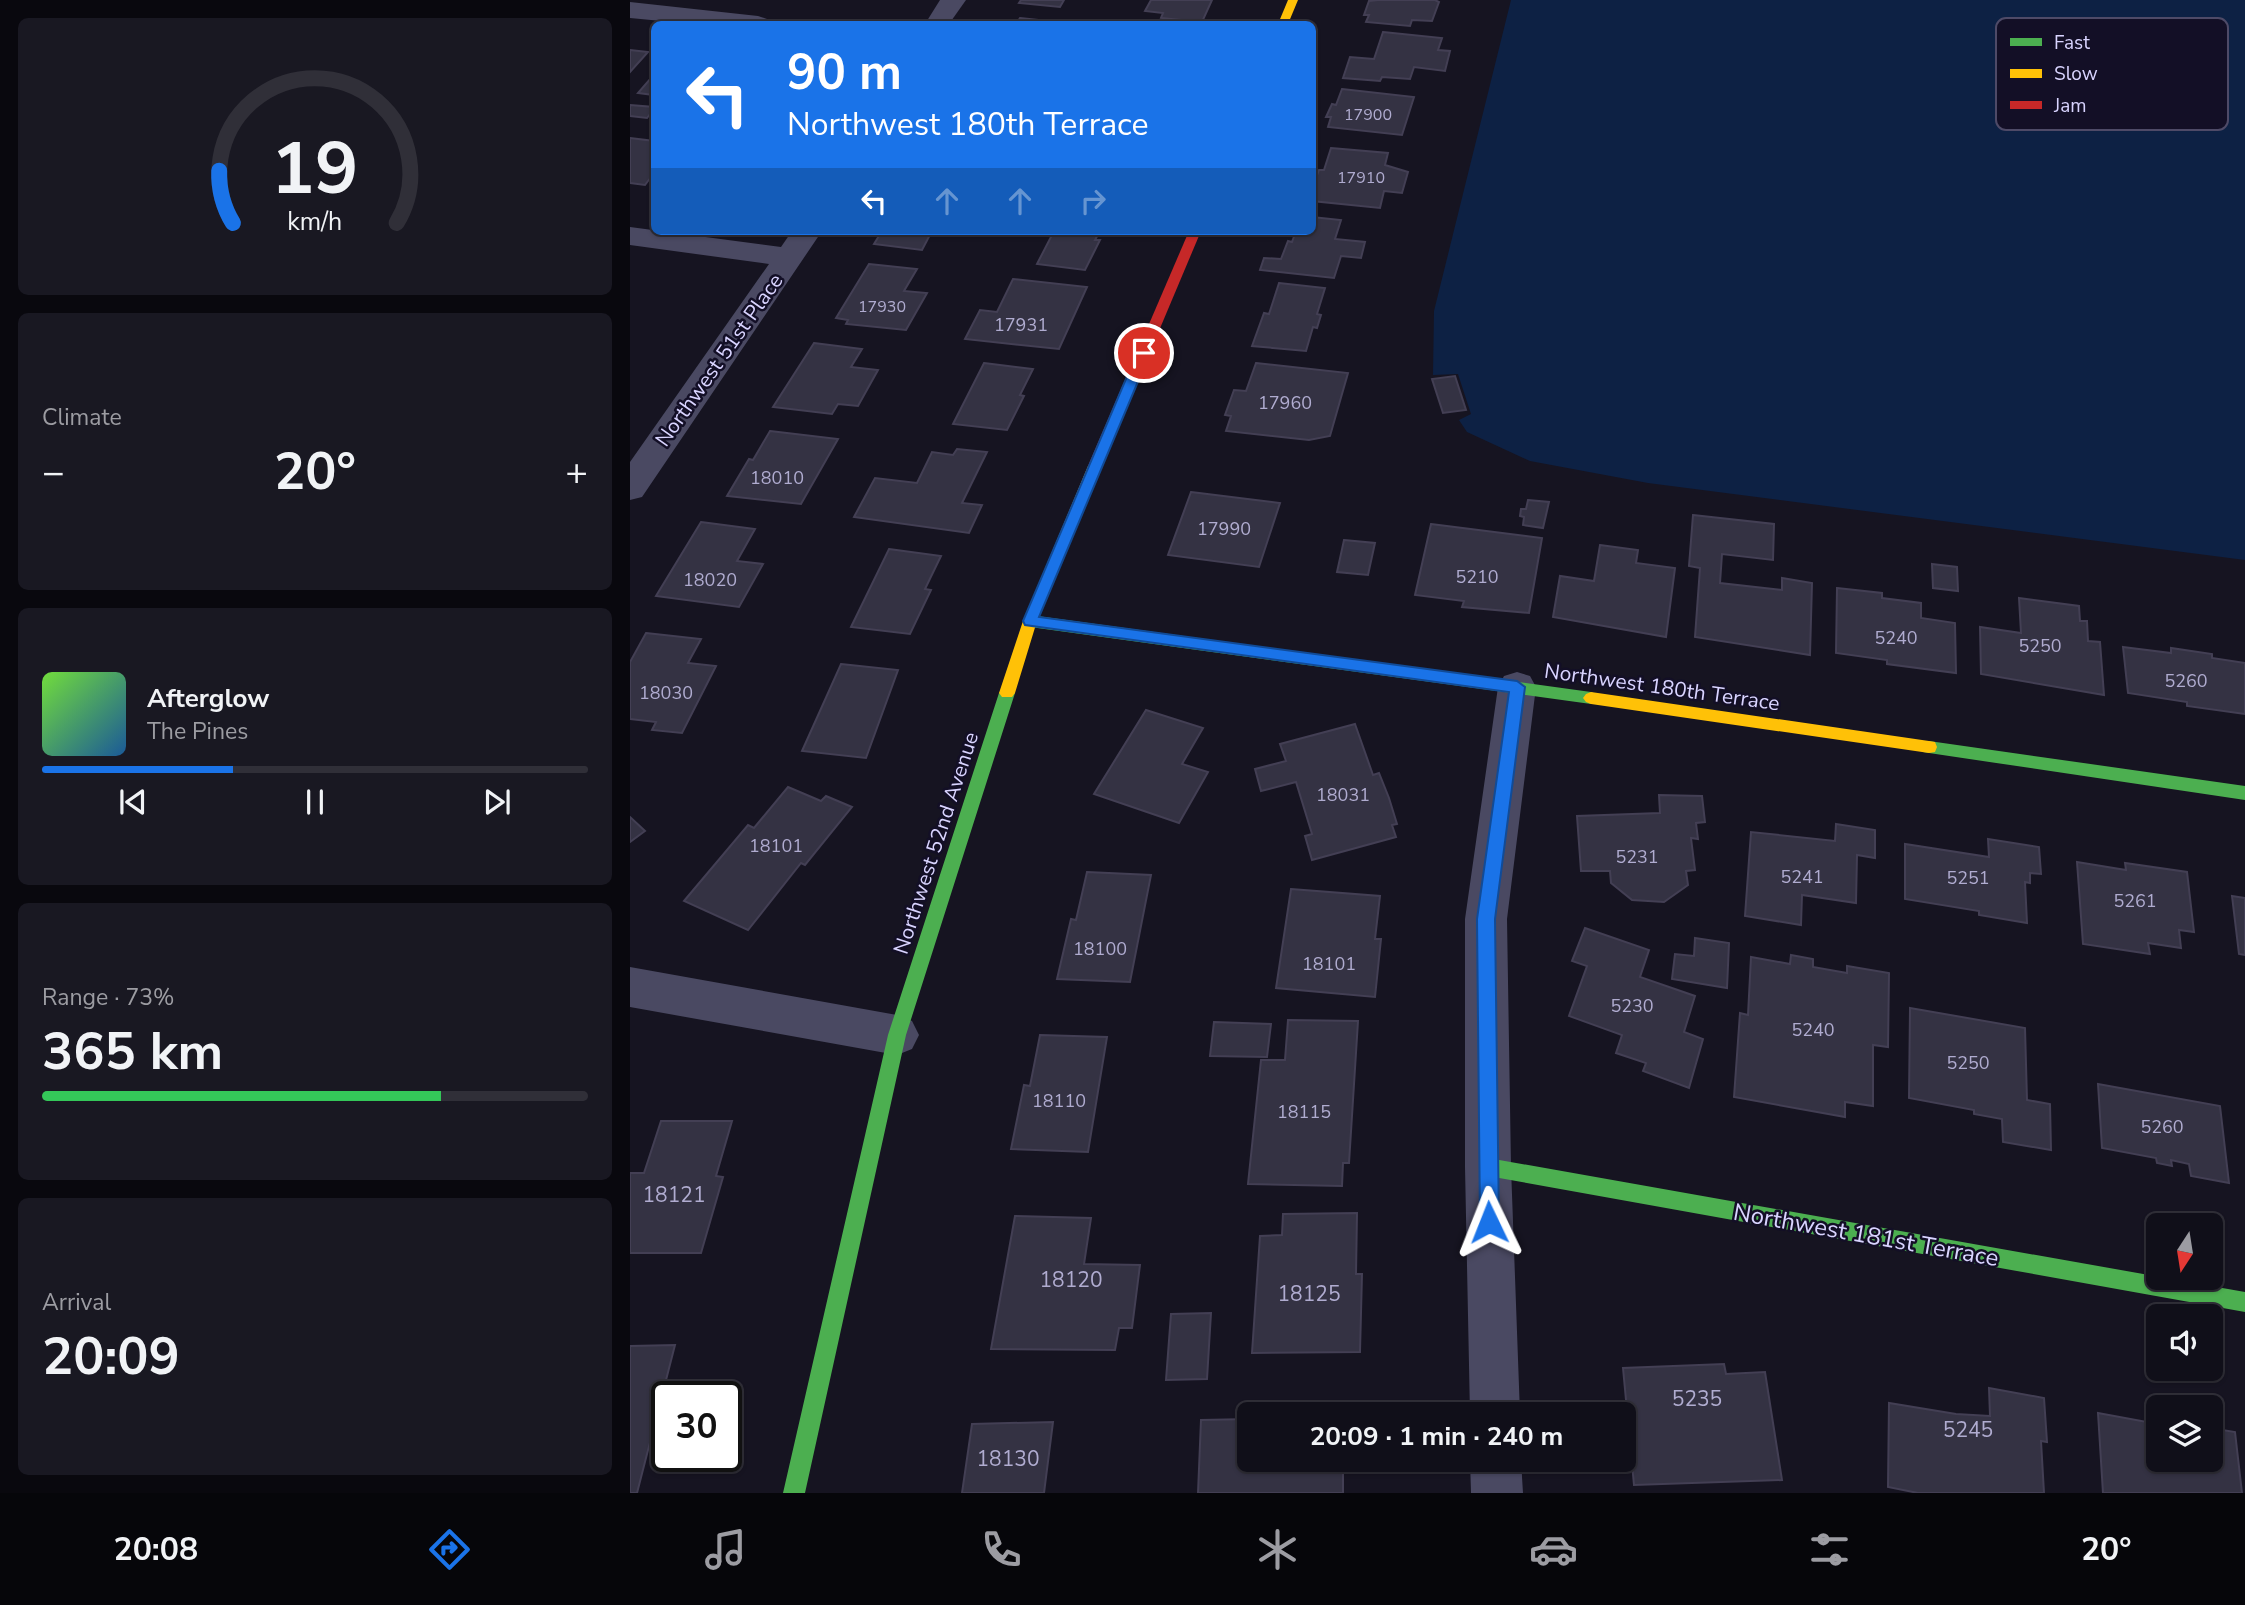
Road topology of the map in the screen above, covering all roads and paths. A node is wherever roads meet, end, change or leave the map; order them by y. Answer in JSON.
{"nodes":[{"id":1,"x":953,"y":0,"type":"edge"},
{"id":2,"x":1293,"y":0,"type":"edge"},
{"id":3,"x":630,"y":10,"type":"edge"},
{"id":4,"x":731,"y":21,"type":"edge"},
{"id":5,"x":939,"y":21,"type":"edge"},
{"id":6,"x":1284,"y":21,"type":"edge"},
{"id":7,"x":804,"y":235,"type":"edge"},
{"id":8,"x":1193,"y":235,"type":"edge"},
{"id":9,"x":630,"y":236,"type":"edge"},
{"id":10,"x":790,"y":258,"type":"junction"},
{"id":11,"x":630,"y":488,"type":"edge"},
{"id":12,"x":1030,"y":621,"type":"junction"},
{"id":13,"x":1517,"y":687,"type":"junction"},
{"id":14,"x":2245,"y":793,"type":"edge"},
{"id":15,"x":630,"y":987,"type":"edge"},
{"id":16,"x":897,"y":1035,"type":"junction"},
{"id":17,"x":1488,"y":1167,"type":"junction"},
{"id":18,"x":2245,"y":1302,"type":"edge"},
{"id":19,"x":1495,"y":1402,"type":"edge"},
{"id":20,"x":1496,"y":1472,"type":"edge"},
{"id":21,"x":794,"y":1493,"type":"edge"},
{"id":22,"x":1497,"y":1493,"type":"edge"}],
"edges":[{"from":1,"to":5,"type":"street"},
{"from":2,"to":6,"type":"street"},
{"from":3,"to":4,"type":"street"},
{"from":7,"to":10,"type":"street","name":"Northwest 51st Place"},
{"from":8,"to":12,"type":"street","name":"Northwest 52nd Avenue"},
{"from":9,"to":10,"type":"street"},
{"from":10,"to":11,"type":"street","name":"Northwest 51st Place"},
{"from":12,"to":13,"type":"street","name":"Northwest 180th Terrace"},
{"from":12,"to":16,"type":"street","name":"Northwest 52nd Avenue"},
{"from":13,"to":14,"type":"street","name":"Northwest 180th Terrace"},
{"from":13,"to":17,"type":"street"},
{"from":15,"to":16,"type":"street"},
{"from":16,"to":21,"type":"street","name":"Northwest 52nd Avenue"},
{"from":17,"to":18,"type":"street","name":"Northwest 181st Terrace"},
{"from":17,"to":19,"type":"street"},
{"from":20,"to":22,"type":"street"}]}
